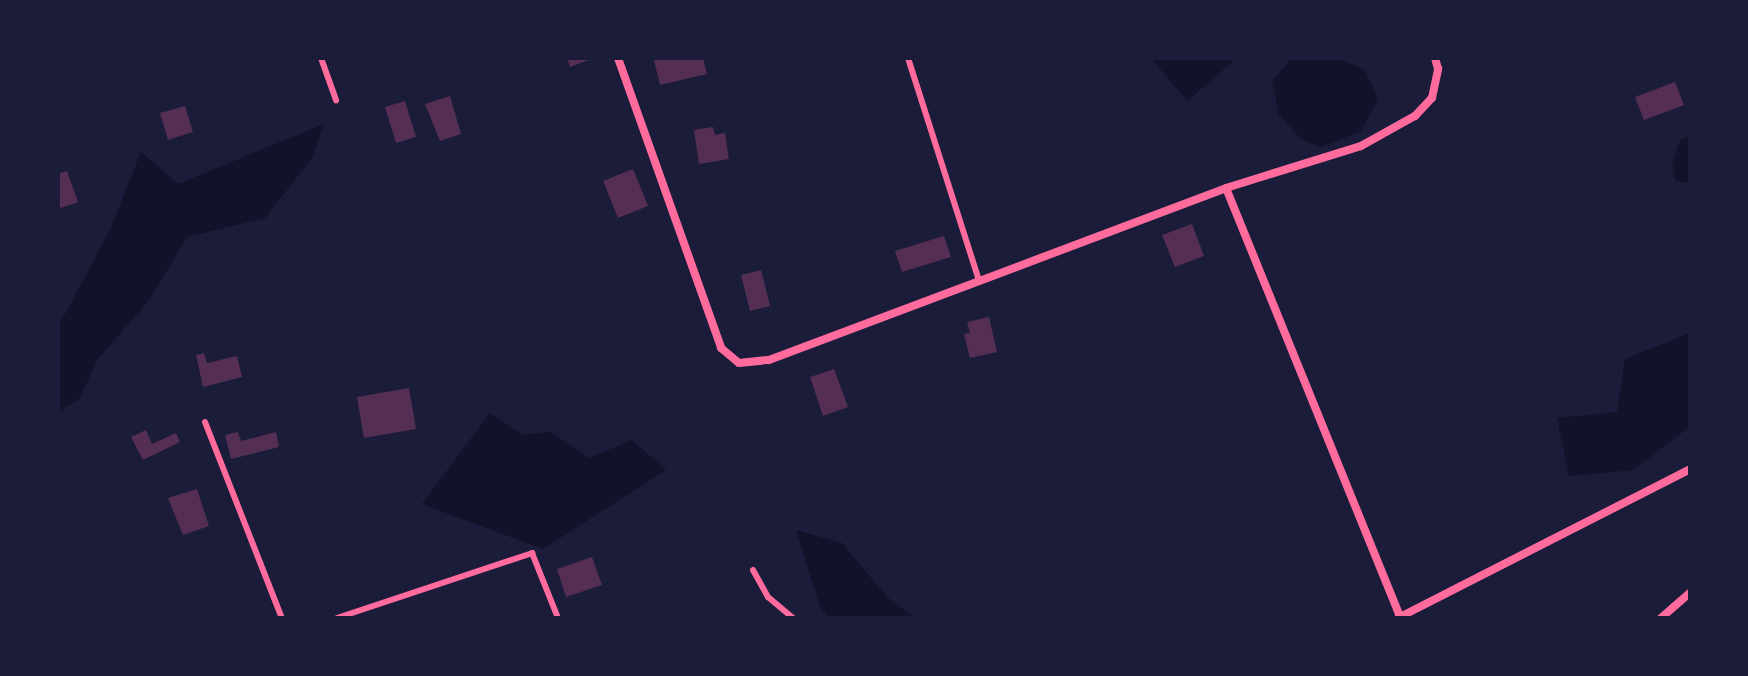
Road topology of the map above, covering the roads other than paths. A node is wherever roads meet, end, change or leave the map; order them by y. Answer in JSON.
{"nodes":[{"id":1,"x":321,"y":58,"type":"edge"},
{"id":2,"x":618,"y":58,"type":"edge"},
{"id":3,"x":908,"y":58,"type":"edge"},
{"id":4,"x":1435,"y":58,"type":"edge"},
{"id":5,"x":336,"y":100,"type":"dead end"},
{"id":6,"x":1226,"y":188,"type":"junction"},
{"id":7,"x":979,"y":280,"type":"junction"},
{"id":8,"x":205,"y":422,"type":"dead end"},
{"id":9,"x":1690,"y":469,"type":"edge"},
{"id":10,"x":753,"y":570,"type":"dead end"},
{"id":11,"x":1690,"y":593,"type":"edge"},
{"id":12,"x":282,"y":618,"type":"edge"},
{"id":13,"x":337,"y":618,"type":"edge"},
{"id":14,"x":558,"y":618,"type":"edge"},
{"id":15,"x":793,"y":618,"type":"edge"},
{"id":16,"x":1399,"y":618,"type":"edge"},
{"id":17,"x":1661,"y":618,"type":"edge"}],
"edges":[{"from":1,"to":5,"type":"lane"},
{"from":2,"to":7,"type":"street"},
{"from":3,"to":7,"type":"lane"},
{"from":4,"to":6,"type":"street"},
{"from":6,"to":7,"type":"street"},
{"from":6,"to":16,"type":"street"},
{"from":8,"to":12,"type":"lane"},
{"from":9,"to":16,"type":"street"},
{"from":10,"to":15,"type":"lane"},
{"from":11,"to":17,"type":"street"},
{"from":13,"to":14,"type":"lane"}]}
